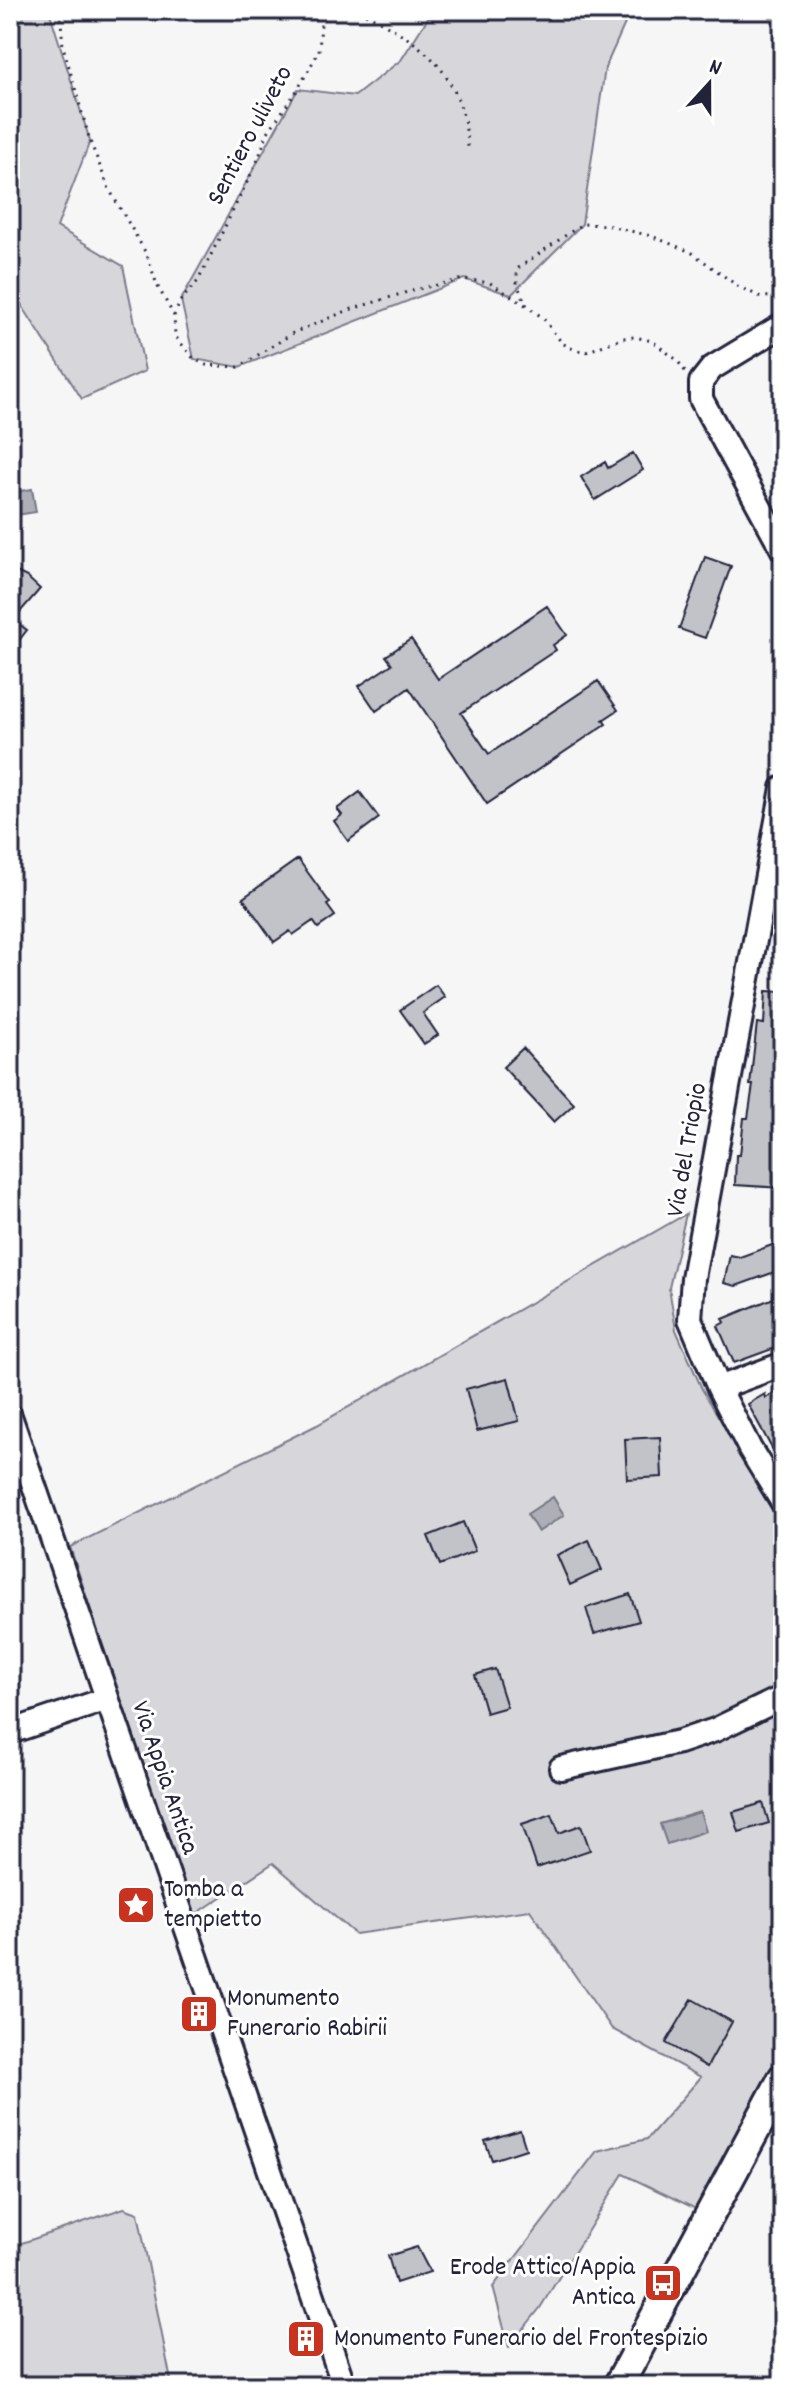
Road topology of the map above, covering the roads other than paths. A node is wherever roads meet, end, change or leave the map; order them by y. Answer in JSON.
{"nodes":[{"id":1,"x":783,"y":325,"type":"edge"},
{"id":2,"x":783,"y":550,"type":"edge"},
{"id":3,"x":783,"y":788,"type":"edge"},
{"id":4,"x":783,"y":1364,"type":"edge"},
{"id":5,"x":719,"y":1388,"type":"junction"},
{"id":6,"x":10,"y":1416,"type":"edge"},
{"id":7,"x":783,"y":1503,"type":"edge"},
{"id":8,"x":783,"y":1697,"type":"edge"},
{"id":9,"x":107,"y":1699,"type":"junction"},
{"id":10,"x":10,"y":1732,"type":"edge"},
{"id":11,"x":561,"y":1768,"type":"dead end"},
{"id":12,"x":783,"y":2078,"type":"edge"},
{"id":13,"x":344,"y":2386,"type":"edge"},
{"id":14,"x":618,"y":2386,"type":"edge"}],
"edges":[{"from":1,"to":2,"type":"street"},
{"from":3,"to":5,"type":"street","name":"Via del Triopio"},
{"from":4,"to":5,"type":"street"},
{"from":5,"to":7,"type":"street","name":"Via del Triopio"},
{"from":6,"to":9,"type":"street","name":"Via Appia Antica"},
{"from":8,"to":11,"type":"street"},
{"from":9,"to":10,"type":"street"},
{"from":9,"to":13,"type":"street","name":"Via Appia Antica"},
{"from":12,"to":14,"type":"main road"}]}
